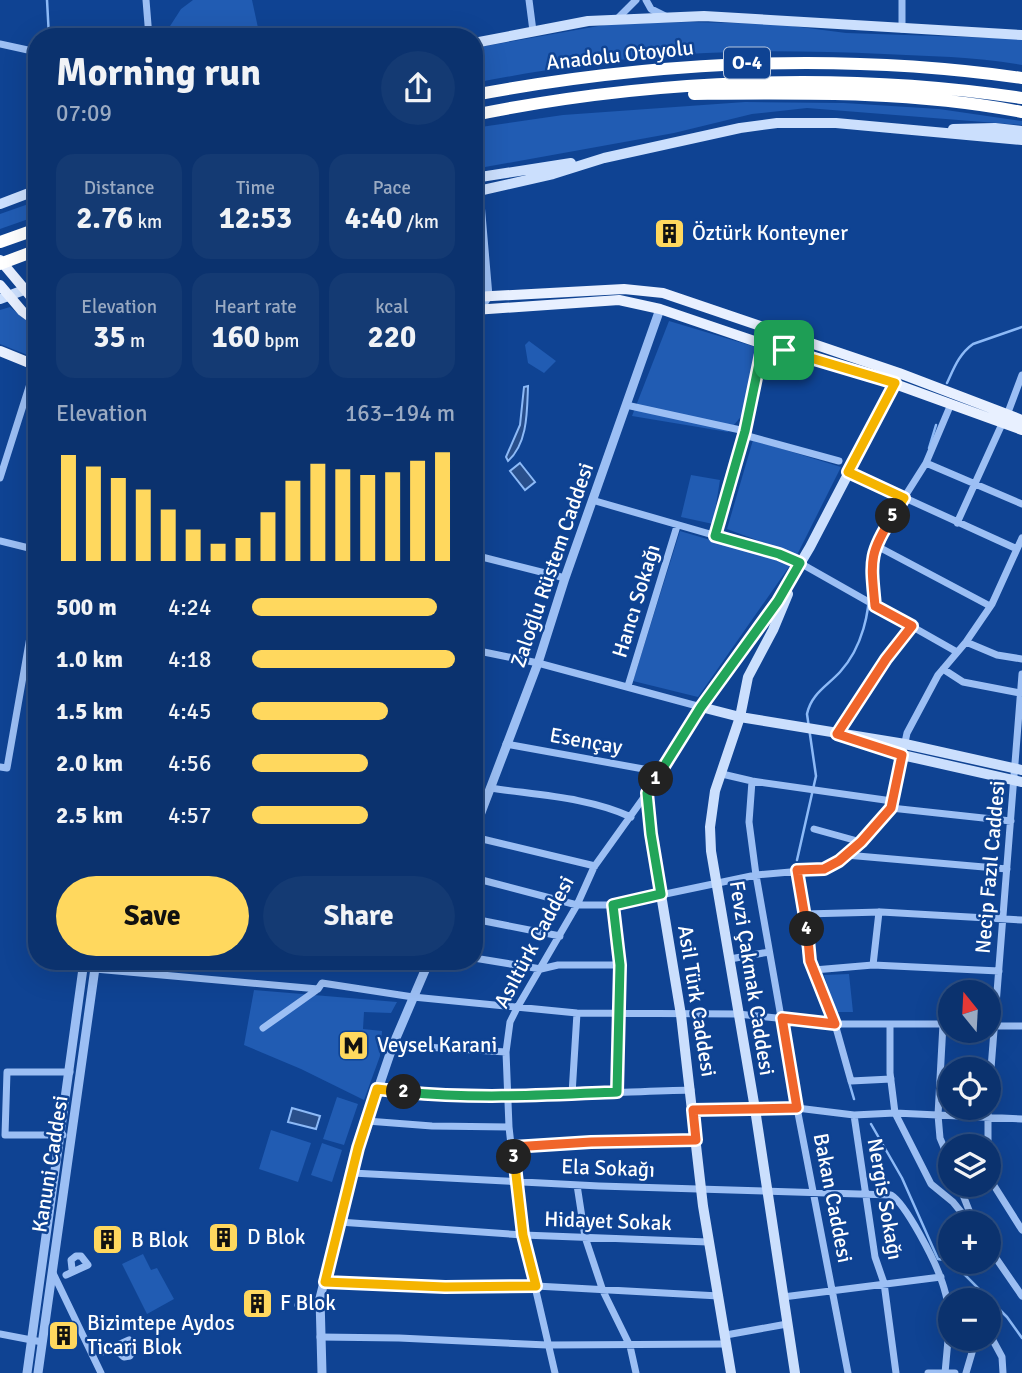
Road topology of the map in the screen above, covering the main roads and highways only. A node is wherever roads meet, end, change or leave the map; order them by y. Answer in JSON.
{"nodes":[{"id":1,"x":1022,"y":35,"type":"edge"},
{"id":2,"x":483,"y":41,"type":"edge"},
{"id":3,"x":1022,"y":78,"type":"edge"},
{"id":4,"x":483,"y":92,"type":"edge"},
{"id":5,"x":606,"y":94,"type":"junction"},
{"id":6,"x":1022,"y":98,"type":"edge"},
{"id":7,"x":1022,"y":112,"type":"edge"},
{"id":8,"x":483,"y":114,"type":"edge"},
{"id":9,"x":904,"y":130,"type":"junction"},
{"id":10,"x":1022,"y":131,"type":"edge"},
{"id":11,"x":1022,"y":140,"type":"edge"},
{"id":12,"x":604,"y":158,"type":"junction"},
{"id":13,"x":483,"y":177,"type":"edge"},
{"id":14,"x":483,"y":191,"type":"edge"},
{"id":15,"x":28,"y":193,"type":"edge"},
{"id":16,"x":0,"y":204,"type":"edge"},
{"id":17,"x":28,"y":232,"type":"edge"},
{"id":18,"x":0,"y":242,"type":"edge"},
{"id":19,"x":28,"y":253,"type":"edge"},
{"id":20,"x":0,"y":262,"type":"edge"},
{"id":21,"x":0,"y":285,"type":"edge"},
{"id":22,"x":28,"y":288,"type":"edge"},
{"id":23,"x":28,"y":294,"type":"edge"},
{"id":24,"x":483,"y":296,"type":"edge"},
{"id":25,"x":0,"y":299,"type":"edge"},
{"id":26,"x":483,"y":310,"type":"edge"},
{"id":27,"x":22,"y":311,"type":"junction"},
{"id":28,"x":28,"y":315,"type":"edge"},
{"id":29,"x":28,"y":317,"type":"edge"},
{"id":30,"x":0,"y":351,"type":"edge"},
{"id":31,"x":28,"y":362,"type":"edge"},
{"id":32,"x":897,"y":378,"type":"junction"},
{"id":33,"x":1005,"y":419,"type":"junction"},
{"id":34,"x":1022,"y":420,"type":"edge"},
{"id":35,"x":1022,"y":430,"type":"edge"},
{"id":36,"x":800,"y":563,"type":"junction"},
{"id":37,"x":736,"y":659,"type":"junction"},
{"id":38,"x":748,"y":677,"type":"junction"},
{"id":39,"x":701,"y":707,"type":"junction"},
{"id":40,"x":741,"y":711,"type":"junction"},
{"id":41,"x":904,"y":749,"type":"junction"},
{"id":42,"x":1019,"y":769,"type":"edge"},
{"id":43,"x":1018,"y":781,"type":"edge"},
{"id":44,"x":731,"y":1373,"type":"edge"},
{"id":45,"x":795,"y":1373,"type":"edge"}],
"edges":[{"from":1,"to":2,"type":"main road"},
{"from":3,"to":4,"type":"highway","name":"Anadolu Otoyolu","number":"O-4"},
{"from":5,"to":6,"type":"highway","name":"Anadolu Otoyolu","number":"O-4"},
{"from":5,"to":7,"type":"highway"},
{"from":5,"to":8,"type":"highway","name":"Anadolu Otoyolu","number":"O-4"},
{"from":9,"to":10,"type":"main road"},
{"from":9,"to":11,"type":"main road"},
{"from":9,"to":12,"type":"main road"},
{"from":12,"to":13,"type":"main road"},
{"from":12,"to":14,"type":"main road"},
{"from":15,"to":16,"type":"main road"},
{"from":17,"to":18,"type":"highway"},
{"from":19,"to":20,"type":"highway"},
{"from":20,"to":23,"type":"main road"},
{"from":21,"to":27,"type":"main road"},
{"from":22,"to":25,"type":"main road"},
{"from":24,"to":32,"type":"main road"},
{"from":26,"to":32,"type":"main road"},
{"from":27,"to":28,"type":"main road"},
{"from":27,"to":29,"type":"main road"},
{"from":30,"to":31,"type":"main road"},
{"from":32,"to":33,"type":"main road"},
{"from":32,"to":33,"type":"main road"},
{"from":32,"to":36,"type":"main road"},
{"from":33,"to":34,"type":"main road"},
{"from":33,"to":35,"type":"main road"},
{"from":36,"to":37,"type":"main road"},
{"from":36,"to":38,"type":"main road"},
{"from":37,"to":38,"type":"main road"},
{"from":37,"to":39,"type":"main road"},
{"from":38,"to":40,"type":"main road"},
{"from":39,"to":40,"type":"main road"},
{"from":39,"to":44,"type":"main road","name":"Asil Türk Caddesi"},
{"from":40,"to":41,"type":"main road"},
{"from":40,"to":45,"type":"main road","name":"Fevzi Çakmak Caddesi"},
{"from":41,"to":42,"type":"main road"},
{"from":41,"to":43,"type":"main road"}]}
